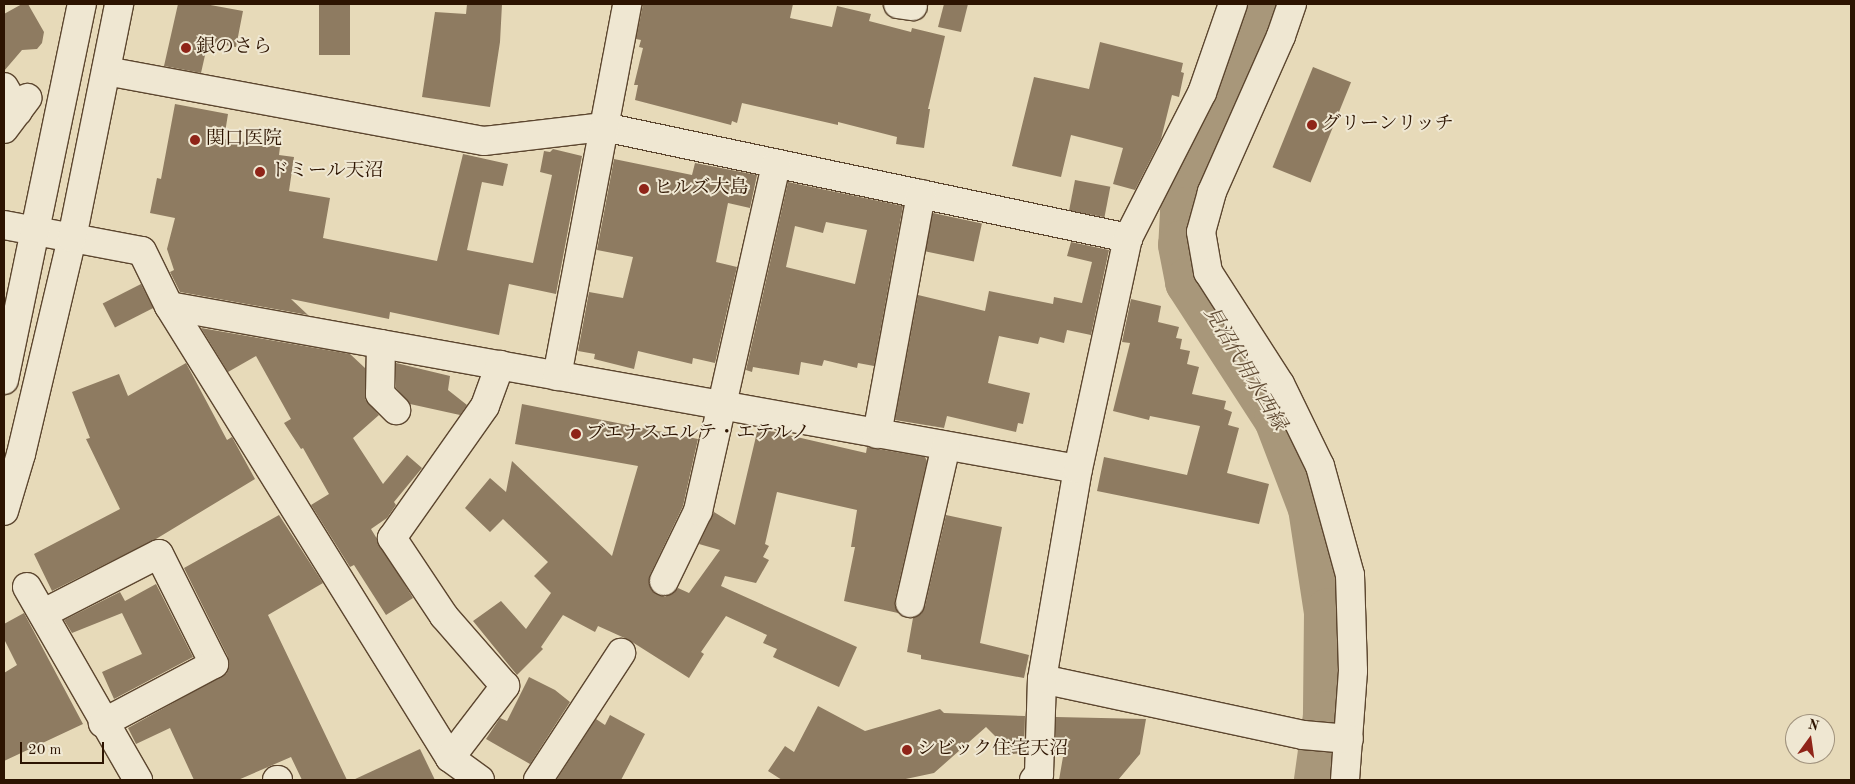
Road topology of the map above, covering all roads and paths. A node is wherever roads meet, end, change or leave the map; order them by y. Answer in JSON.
{"nodes":[{"id":1,"x":82,"y":4,"type":"edge"},
{"id":2,"x":119,"y":4,"type":"edge"},
{"id":3,"x":627,"y":4,"type":"edge"},
{"id":4,"x":1233,"y":4,"type":"edge"},
{"id":5,"x":1292,"y":4,"type":"edge"},
{"id":6,"x":106,"y":71,"type":"junction"},
{"id":7,"x":604,"y":127,"type":"junction"},
{"id":8,"x":776,"y":164,"type":"junction"},
{"id":9,"x":921,"y":194,"type":"junction"},
{"id":10,"x":4,"y":226,"type":"edge"},
{"id":11,"x":35,"y":230,"type":"junction"},
{"id":12,"x":72,"y":238,"type":"junction"},
{"id":13,"x":1128,"y":238,"type":"junction"},
{"id":14,"x":170,"y":306,"type":"junction"},
{"id":15,"x":382,"y":344,"type":"junction"},
{"id":16,"x":500,"y":364,"type":"junction"},
{"id":17,"x":557,"y":376,"type":"junction"},
{"id":18,"x":4,"y":380,"type":"edge"},
{"id":19,"x":721,"y":405,"type":"junction"},
{"id":20,"x":396,"y":410,"type":"dead end"},
{"id":21,"x":876,"y":434,"type":"junction"},
{"id":22,"x":946,"y":446,"type":"junction"},
{"id":23,"x":1078,"y":469,"type":"junction"},
{"id":24,"x":4,"y":511,"type":"edge"},
{"id":25,"x":664,"y":581,"type":"dead end"},
{"id":26,"x":27,"y":587,"type":"dead end"},
{"id":27,"x":910,"y":604,"type":"dead end"},
{"id":28,"x":44,"y":613,"type":"junction"},
{"id":29,"x":621,"y":653,"type":"dead end"},
{"id":30,"x":1042,"y":679,"type":"junction"},
{"id":31,"x":103,"y":723,"type":"junction"},
{"id":32,"x":1348,"y":739,"type":"junction"},
{"id":33,"x":450,"y":758,"type":"junction"},
{"id":34,"x":1040,"y":778,"type":"edge"},
{"id":35,"x":138,"y":780,"type":"edge"},
{"id":36,"x":480,"y":780,"type":"edge"},
{"id":37,"x":538,"y":780,"type":"edge"},
{"id":38,"x":1345,"y":780,"type":"edge"}],
"edges":[{"from":1,"to":11,"type":"street"},
{"from":2,"to":6,"type":"street"},
{"from":3,"to":7,"type":"street"},
{"from":4,"to":13,"type":"street"},
{"from":5,"to":32,"type":"street"},
{"from":6,"to":7,"type":"street"},
{"from":6,"to":12,"type":"street"},
{"from":7,"to":8,"type":"street"},
{"from":7,"to":17,"type":"street"},
{"from":8,"to":9,"type":"street"},
{"from":8,"to":19,"type":"street"},
{"from":9,"to":13,"type":"street"},
{"from":9,"to":21,"type":"street"},
{"from":10,"to":11,"type":"street"},
{"from":11,"to":12,"type":"street"},
{"from":11,"to":18,"type":"street"},
{"from":12,"to":14,"type":"street"},
{"from":12,"to":24,"type":"street"},
{"from":13,"to":23,"type":"street"},
{"from":14,"to":15,"type":"street"},
{"from":14,"to":33,"type":"street"},
{"from":15,"to":16,"type":"street"},
{"from":15,"to":20,"type":"street"},
{"from":16,"to":17,"type":"street"},
{"from":16,"to":33,"type":"street"},
{"from":17,"to":19,"type":"street"},
{"from":19,"to":21,"type":"street"},
{"from":19,"to":25,"type":"street"},
{"from":21,"to":22,"type":"street"},
{"from":22,"to":23,"type":"street"},
{"from":22,"to":27,"type":"street"},
{"from":23,"to":30,"type":"street"},
{"from":26,"to":28,"type":"street"},
{"from":28,"to":31,"type":"street"},
{"from":28,"to":31,"type":"street"},
{"from":29,"to":37,"type":"street"},
{"from":30,"to":32,"type":"street"},
{"from":30,"to":34,"type":"street"},
{"from":31,"to":35,"type":"street"},
{"from":32,"to":38,"type":"street"},
{"from":33,"to":36,"type":"street"}]}
